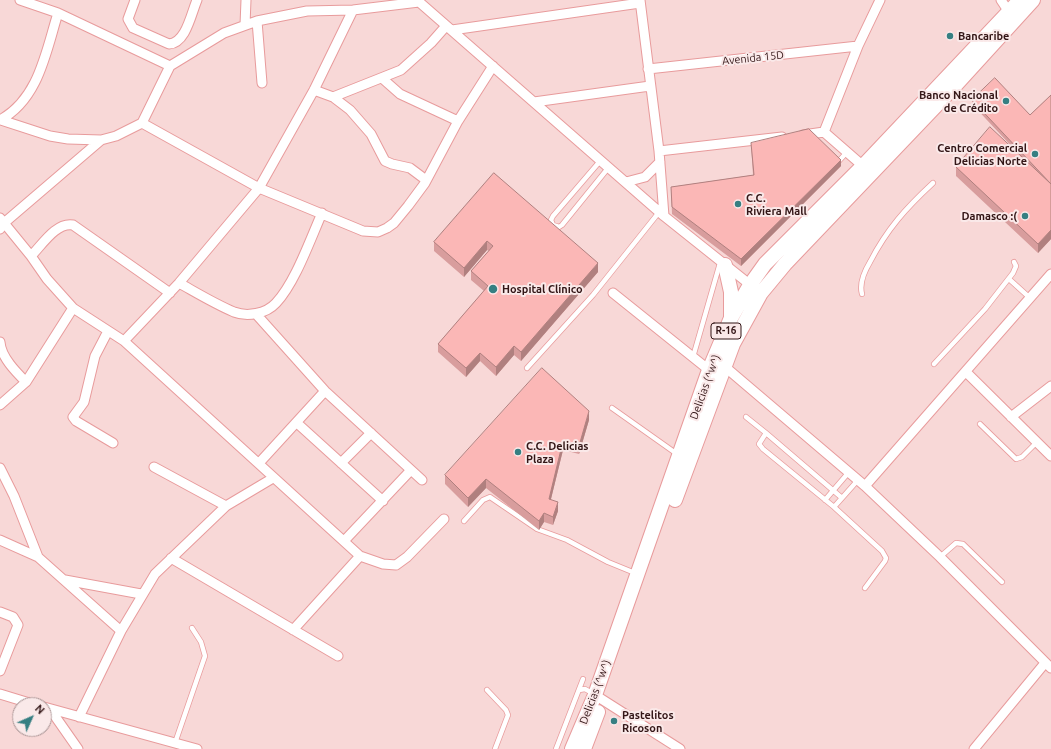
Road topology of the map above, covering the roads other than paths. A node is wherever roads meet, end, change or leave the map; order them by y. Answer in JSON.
{"nodes":[{"id":1,"x":20,"y":0,"type":"edge"},
{"id":2,"x":135,"y":0,"type":"edge"},
{"id":3,"x":197,"y":0,"type":"edge"},
{"id":4,"x":246,"y":0,"type":"edge"},
{"id":5,"x":880,"y":0,"type":"edge"},
{"id":6,"x":1020,"y":0,"type":"edge"},
{"id":7,"x":1033,"y":0,"type":"edge"},
{"id":8,"x":418,"y":1,"type":"edge"},
{"id":9,"x":640,"y":1,"type":"edge"},
{"id":10,"x":38,"y":3,"type":"edge"},
{"id":11,"x":1005,"y":6,"type":"edge"},
{"id":12,"x":353,"y":10,"type":"junction"},
{"id":13,"x":58,"y":13,"type":"junction"},
{"id":14,"x":257,"y":21,"type":"junction"},
{"id":15,"x":245,"y":24,"type":"junction"},
{"id":16,"x":449,"y":28,"type":"junction"},
{"id":17,"x":858,"y":46,"type":"junction"},
{"id":18,"x":170,"y":66,"type":"junction"},
{"id":19,"x":493,"y":66,"type":"junction"},
{"id":20,"x":648,"y":69,"type":"junction"},
{"id":21,"x":384,"y":79,"type":"junction"},
{"id":22,"x":262,"y":83,"type":"dead end"},
{"id":23,"x":650,"y":86,"type":"junction"},
{"id":24,"x":314,"y":90,"type":"junction"},
{"id":25,"x":951,"y":90,"type":"junction"},
{"id":26,"x":965,"y":96,"type":"dead end"},
{"id":27,"x":333,"y":97,"type":"junction"},
{"id":28,"x":534,"y":102,"type":"junction"},
{"id":29,"x":0,"y":120,"type":"edge"},
{"id":30,"x":458,"y":120,"type":"junction"},
{"id":31,"x":142,"y":123,"type":"junction"},
{"id":32,"x":824,"y":132,"type":"junction"},
{"id":33,"x":101,"y":140,"type":"junction"},
{"id":34,"x":659,"y":151,"type":"junction"},
{"id":35,"x":848,"y":151,"type":"junction"},
{"id":36,"x":601,"y":160,"type":"junction"},
{"id":37,"x":660,"y":162,"type":"junction"},
{"id":38,"x":863,"y":166,"type":"junction"},
{"id":39,"x":609,"y":167,"type":"junction"},
{"id":40,"x":831,"y":169,"type":"edge"},
{"id":41,"x":426,"y":180,"type":"junction"},
{"id":42,"x":626,"y":182,"type":"junction"},
{"id":43,"x":933,"y":183,"type":"dead end"},
{"id":44,"x":259,"y":188,"type":"junction"},
{"id":45,"x":322,"y":213,"type":"junction"},
{"id":46,"x":662,"y":214,"type":"junction"},
{"id":47,"x":1,"y":224,"type":"edge"},
{"id":48,"x":31,"y":256,"type":"junction"},
{"id":49,"x":1014,"y":262,"type":"dead end"},
{"id":50,"x":723,"y":263,"type":"junction"},
{"id":51,"x":1051,"y":274,"type":"edge"},
{"id":52,"x":1009,"y":279,"type":"junction"},
{"id":53,"x":179,"y":284,"type":"junction"},
{"id":54,"x":756,"y":289,"type":"junction"},
{"id":55,"x":170,"y":293,"type":"junction"},
{"id":56,"x":613,"y":293,"type":"dead end"},
{"id":57,"x":862,"y":294,"type":"dead end"},
{"id":58,"x":1030,"y":298,"type":"junction"},
{"id":59,"x":73,"y":308,"type":"junction"},
{"id":60,"x":256,"y":314,"type":"junction"},
{"id":61,"x":731,"y":318,"type":"junction"},
{"id":62,"x":108,"y":331,"type":"junction"},
{"id":63,"x":124,"y":341,"type":"junction"},
{"id":64,"x":0,"y":342,"type":"edge"},
{"id":65,"x":693,"y":357,"type":"junction"},
{"id":66,"x":934,"y":364,"type":"dead end"},
{"id":67,"x":724,"y":366,"type":"junction"},
{"id":68,"x":527,"y":368,"type":"dead end"},
{"id":69,"x":710,"y":370,"type":"junction"},
{"id":70,"x":966,"y":372,"type":"junction"},
{"id":71,"x":26,"y":382,"type":"junction"},
{"id":72,"x":1051,"y":386,"type":"edge"},
{"id":73,"x":325,"y":391,"type":"junction"},
{"id":74,"x":0,"y":405,"type":"edge"},
{"id":75,"x":612,"y":408,"type":"dead end"},
{"id":76,"x":746,"y":417,"type":"dead end"},
{"id":77,"x":1011,"y":417,"type":"junction"},
{"id":78,"x":297,"y":423,"type":"junction"},
{"id":79,"x":980,"y":424,"type":"dead end"},
{"id":80,"x":371,"y":433,"type":"junction"},
{"id":81,"x":766,"y":433,"type":"junction"},
{"id":82,"x":1037,"y":442,"type":"junction"},
{"id":83,"x":113,"y":443,"type":"dead end"},
{"id":84,"x":680,"y":456,"type":"junction"},
{"id":85,"x":1051,"y":456,"type":"edge"},
{"id":86,"x":260,"y":462,"type":"junction"},
{"id":87,"x":341,"y":463,"type":"junction"},
{"id":88,"x":154,"y":467,"type":"dead end"},
{"id":89,"x":0,"y":468,"type":"edge"},
{"id":90,"x":411,"y":470,"type":"junction"},
{"id":91,"x":849,"y":472,"type":"junction"},
{"id":92,"x":273,"y":478,"type":"junction"},
{"id":93,"x":422,"y":480,"type":"dead end"},
{"id":94,"x":862,"y":483,"type":"junction"},
{"id":95,"x":833,"y":490,"type":"junction"},
{"id":96,"x":842,"y":498,"type":"junction"},
{"id":97,"x":825,"y":500,"type":"junction"},
{"id":98,"x":383,"y":501,"type":"junction"},
{"id":99,"x":226,"y":506,"type":"junction"},
{"id":100,"x":834,"y":507,"type":"junction"},
{"id":101,"x":444,"y":520,"type":"dead end"},
{"id":102,"x":464,"y":522,"type":"dead end"},
{"id":103,"x":0,"y":540,"type":"edge"},
{"id":104,"x":344,"y":541,"type":"junction"},
{"id":105,"x":360,"y":556,"type":"junction"},
{"id":106,"x":38,"y":557,"type":"junction"},
{"id":107,"x":940,"y":557,"type":"junction"},
{"id":108,"x":171,"y":558,"type":"junction"},
{"id":109,"x":638,"y":574,"type":"junction"},
{"id":110,"x":64,"y":579,"type":"junction"},
{"id":111,"x":1002,"y":582,"type":"dead end"},
{"id":112,"x":865,"y":588,"type":"dead end"},
{"id":113,"x":141,"y":594,"type":"junction"},
{"id":114,"x":0,"y":612,"type":"edge"},
{"id":115,"x":192,"y":628,"type":"dead end"},
{"id":116,"x":294,"y":630,"type":"junction"},
{"id":117,"x":121,"y":631,"type":"junction"},
{"id":118,"x":338,"y":656,"type":"dead end"},
{"id":119,"x":1048,"y":665,"type":"edge"},
{"id":120,"x":0,"y":672,"type":"edge"},
{"id":121,"x":583,"y":679,"type":"dead end"},
{"id":122,"x":487,"y":690,"type":"dead end"},
{"id":123,"x":579,"y":690,"type":"junction"},
{"id":124,"x":0,"y":694,"type":"edge"},
{"id":125,"x":599,"y":697,"type":"junction"},
{"id":126,"x":12,"y":698,"type":"edge"},
{"id":127,"x":52,"y":709,"type":"edge"},
{"id":128,"x":52,"y":715,"type":"edge"},
{"id":129,"x":79,"y":717,"type":"junction"},
{"id":130,"x":175,"y":742,"type":"junction"},
{"id":131,"x":78,"y":749,"type":"edge"},
{"id":132,"x":197,"y":749,"type":"edge"},
{"id":133,"x":495,"y":749,"type":"edge"},
{"id":134,"x":556,"y":749,"type":"edge"},
{"id":135,"x":572,"y":749,"type":"edge"},
{"id":136,"x":584,"y":749,"type":"edge"},
{"id":137,"x":680,"y":749,"type":"edge"},
{"id":138,"x":974,"y":749,"type":"edge"}],
"edges":[{"from":1,"to":10,"type":"street"},
{"from":2,"to":3,"type":"street"},
{"from":4,"to":15,"type":"street"},
{"from":5,"to":17,"type":"street"},
{"from":6,"to":11,"type":"main road","name":"Delicias (^w^)","number":"R-16"},
{"from":7,"to":25,"type":"main road","name":"Delicias (^w^)","number":"R-16"},
{"from":8,"to":12,"type":"street"},
{"from":8,"to":16,"type":"street"},
{"from":9,"to":16,"type":"street"},
{"from":9,"to":20,"type":"street"},
{"from":10,"to":13,"type":"street"},
{"from":11,"to":38,"type":"main road","name":"Delicias (^w^)","number":"R-16"},
{"from":12,"to":14,"type":"street"},
{"from":12,"to":24,"type":"street"},
{"from":13,"to":18,"type":"street"},
{"from":13,"to":29,"type":"street"},
{"from":14,"to":15,"type":"street"},
{"from":14,"to":22,"type":"street"},
{"from":15,"to":18,"type":"street"},
{"from":16,"to":19,"type":"street"},
{"from":16,"to":21,"type":"street"},
{"from":17,"to":20,"type":"street","name":"Avenida 15D"},
{"from":17,"to":32,"type":"street"},
{"from":18,"to":31,"type":"street"},
{"from":19,"to":28,"type":"street"},
{"from":19,"to":30,"type":"street"},
{"from":20,"to":23,"type":"street"},
{"from":21,"to":27,"type":"street"},
{"from":21,"to":30,"type":"street"},
{"from":23,"to":28,"type":"street"},
{"from":23,"to":34,"type":"street"},
{"from":24,"to":27,"type":"street"},
{"from":24,"to":44,"type":"street"},
{"from":25,"to":26,"type":"lane"},
{"from":25,"to":54,"type":"main road","name":"Delicias (^w^)","number":"R-16"},
{"from":27,"to":41,"type":"street"},
{"from":28,"to":36,"type":"street"},
{"from":29,"to":33,"type":"street"},
{"from":30,"to":41,"type":"street"},
{"from":31,"to":33,"type":"street"},
{"from":31,"to":44,"type":"street"},
{"from":32,"to":34,"type":"street"},
{"from":32,"to":35,"type":"street"},
{"from":33,"to":47,"type":"street"},
{"from":34,"to":37,"type":"street"},
{"from":35,"to":38,"type":"street"},
{"from":35,"to":40,"type":"lane"},
{"from":36,"to":39,"type":"street"},
{"from":36,"to":39,"type":"lane"},
{"from":37,"to":42,"type":"street"},
{"from":37,"to":46,"type":"street"},
{"from":38,"to":54,"type":"main road","name":"Delicias (^w^)","number":"R-16"},
{"from":39,"to":42,"type":"street"},
{"from":41,"to":45,"type":"street"},
{"from":42,"to":46,"type":"street"},
{"from":43,"to":57,"type":"lane"},
{"from":44,"to":45,"type":"street"},
{"from":44,"to":53,"type":"street"},
{"from":45,"to":60,"type":"street"},
{"from":46,"to":50,"type":"street"},
{"from":46,"to":68,"type":"lane"},
{"from":47,"to":48,"type":"street"},
{"from":48,"to":55,"type":"street"},
{"from":48,"to":59,"type":"street"},
{"from":49,"to":52,"type":"lane"},
{"from":50,"to":54,"type":"street"},
{"from":50,"to":61,"type":"main road"},
{"from":50,"to":65,"type":"lane"},
{"from":51,"to":58,"type":"street"},
{"from":52,"to":58,"type":"lane"},
{"from":52,"to":66,"type":"lane"},
{"from":53,"to":55,"type":"street"},
{"from":53,"to":60,"type":"street"},
{"from":54,"to":61,"type":"main road","name":"Delicias (^w^)","number":"R-16"},
{"from":54,"to":67,"type":"main road","name":"Delicias (^w^)","number":"R-16"},
{"from":55,"to":63,"type":"street"},
{"from":56,"to":65,"type":"street"},
{"from":58,"to":70,"type":"street"},
{"from":59,"to":62,"type":"street"},
{"from":59,"to":71,"type":"street"},
{"from":60,"to":73,"type":"street"},
{"from":61,"to":69,"type":"main road","name":"Delicias (^w^)","number":"R-16"},
{"from":62,"to":63,"type":"street"},
{"from":62,"to":83,"type":"street"},
{"from":63,"to":86,"type":"street"},
{"from":64,"to":71,"type":"street"},
{"from":65,"to":69,"type":"street"},
{"from":67,"to":91,"type":"street"},
{"from":67,"to":125,"type":"main road","name":"Delicias (^w^)","number":"R-16"},
{"from":69,"to":84,"type":"main road","name":"Delicias (^w^)","number":"R-16"},
{"from":70,"to":77,"type":"street"},
{"from":70,"to":94,"type":"street"},
{"from":71,"to":74,"type":"street"},
{"from":72,"to":77,"type":"street"},
{"from":73,"to":78,"type":"street"},
{"from":73,"to":80,"type":"street"},
{"from":75,"to":84,"type":"lane"},
{"from":76,"to":81,"type":"lane"},
{"from":77,"to":82,"type":"street"},
{"from":78,"to":86,"type":"street"},
{"from":78,"to":87,"type":"street"},
{"from":79,"to":82,"type":"lane"},
{"from":80,"to":87,"type":"street"},
{"from":80,"to":90,"type":"street"},
{"from":81,"to":95,"type":"lane"},
{"from":81,"to":97,"type":"lane"},
{"from":82,"to":85,"type":"street"},
{"from":84,"to":109,"type":"main road","name":"Delicias (^w^)","number":"R-16"},
{"from":86,"to":92,"type":"street"},
{"from":87,"to":98,"type":"street"},
{"from":88,"to":99,"type":"street"},
{"from":89,"to":106,"type":"street"},
{"from":90,"to":93,"type":"street"},
{"from":90,"to":98,"type":"street"},
{"from":91,"to":94,"type":"street"},
{"from":91,"to":95,"type":"lane"},
{"from":92,"to":99,"type":"street"},
{"from":92,"to":104,"type":"street"},
{"from":94,"to":96,"type":"lane"},
{"from":94,"to":107,"type":"street"},
{"from":95,"to":96,"type":"lane"},
{"from":95,"to":97,"type":"lane"},
{"from":96,"to":100,"type":"lane"},
{"from":97,"to":100,"type":"lane"},
{"from":98,"to":104,"type":"street"},
{"from":99,"to":108,"type":"street"},
{"from":100,"to":112,"type":"lane"},
{"from":101,"to":105,"type":"street"},
{"from":102,"to":109,"type":"lane"},
{"from":103,"to":106,"type":"street"},
{"from":104,"to":105,"type":"street"},
{"from":105,"to":116,"type":"street"},
{"from":106,"to":110,"type":"street"},
{"from":107,"to":111,"type":"lane"},
{"from":107,"to":119,"type":"street"},
{"from":108,"to":113,"type":"street"},
{"from":108,"to":116,"type":"street"},
{"from":109,"to":125,"type":"main road","name":"Delicias (^w^)","number":"R-16"},
{"from":110,"to":113,"type":"street"},
{"from":110,"to":117,"type":"street"},
{"from":113,"to":117,"type":"street"},
{"from":114,"to":120,"type":"street"},
{"from":115,"to":130,"type":"lane"},
{"from":116,"to":118,"type":"street"},
{"from":117,"to":129,"type":"street"},
{"from":119,"to":138,"type":"street"},
{"from":121,"to":123,"type":"lane"},
{"from":122,"to":133,"type":"lane"},
{"from":123,"to":125,"type":"lane"},
{"from":123,"to":134,"type":"lane"},
{"from":124,"to":126,"type":"street"},
{"from":125,"to":135,"type":"main road","name":"Delicias (^w^)","number":"R-16"},
{"from":125,"to":136,"type":"main road","name":"Delicias (^w^)","number":"R-16"},
{"from":125,"to":137,"type":"street"},
{"from":127,"to":129,"type":"street"},
{"from":128,"to":131,"type":"street"},
{"from":129,"to":130,"type":"street"},
{"from":130,"to":132,"type":"street"}]}
